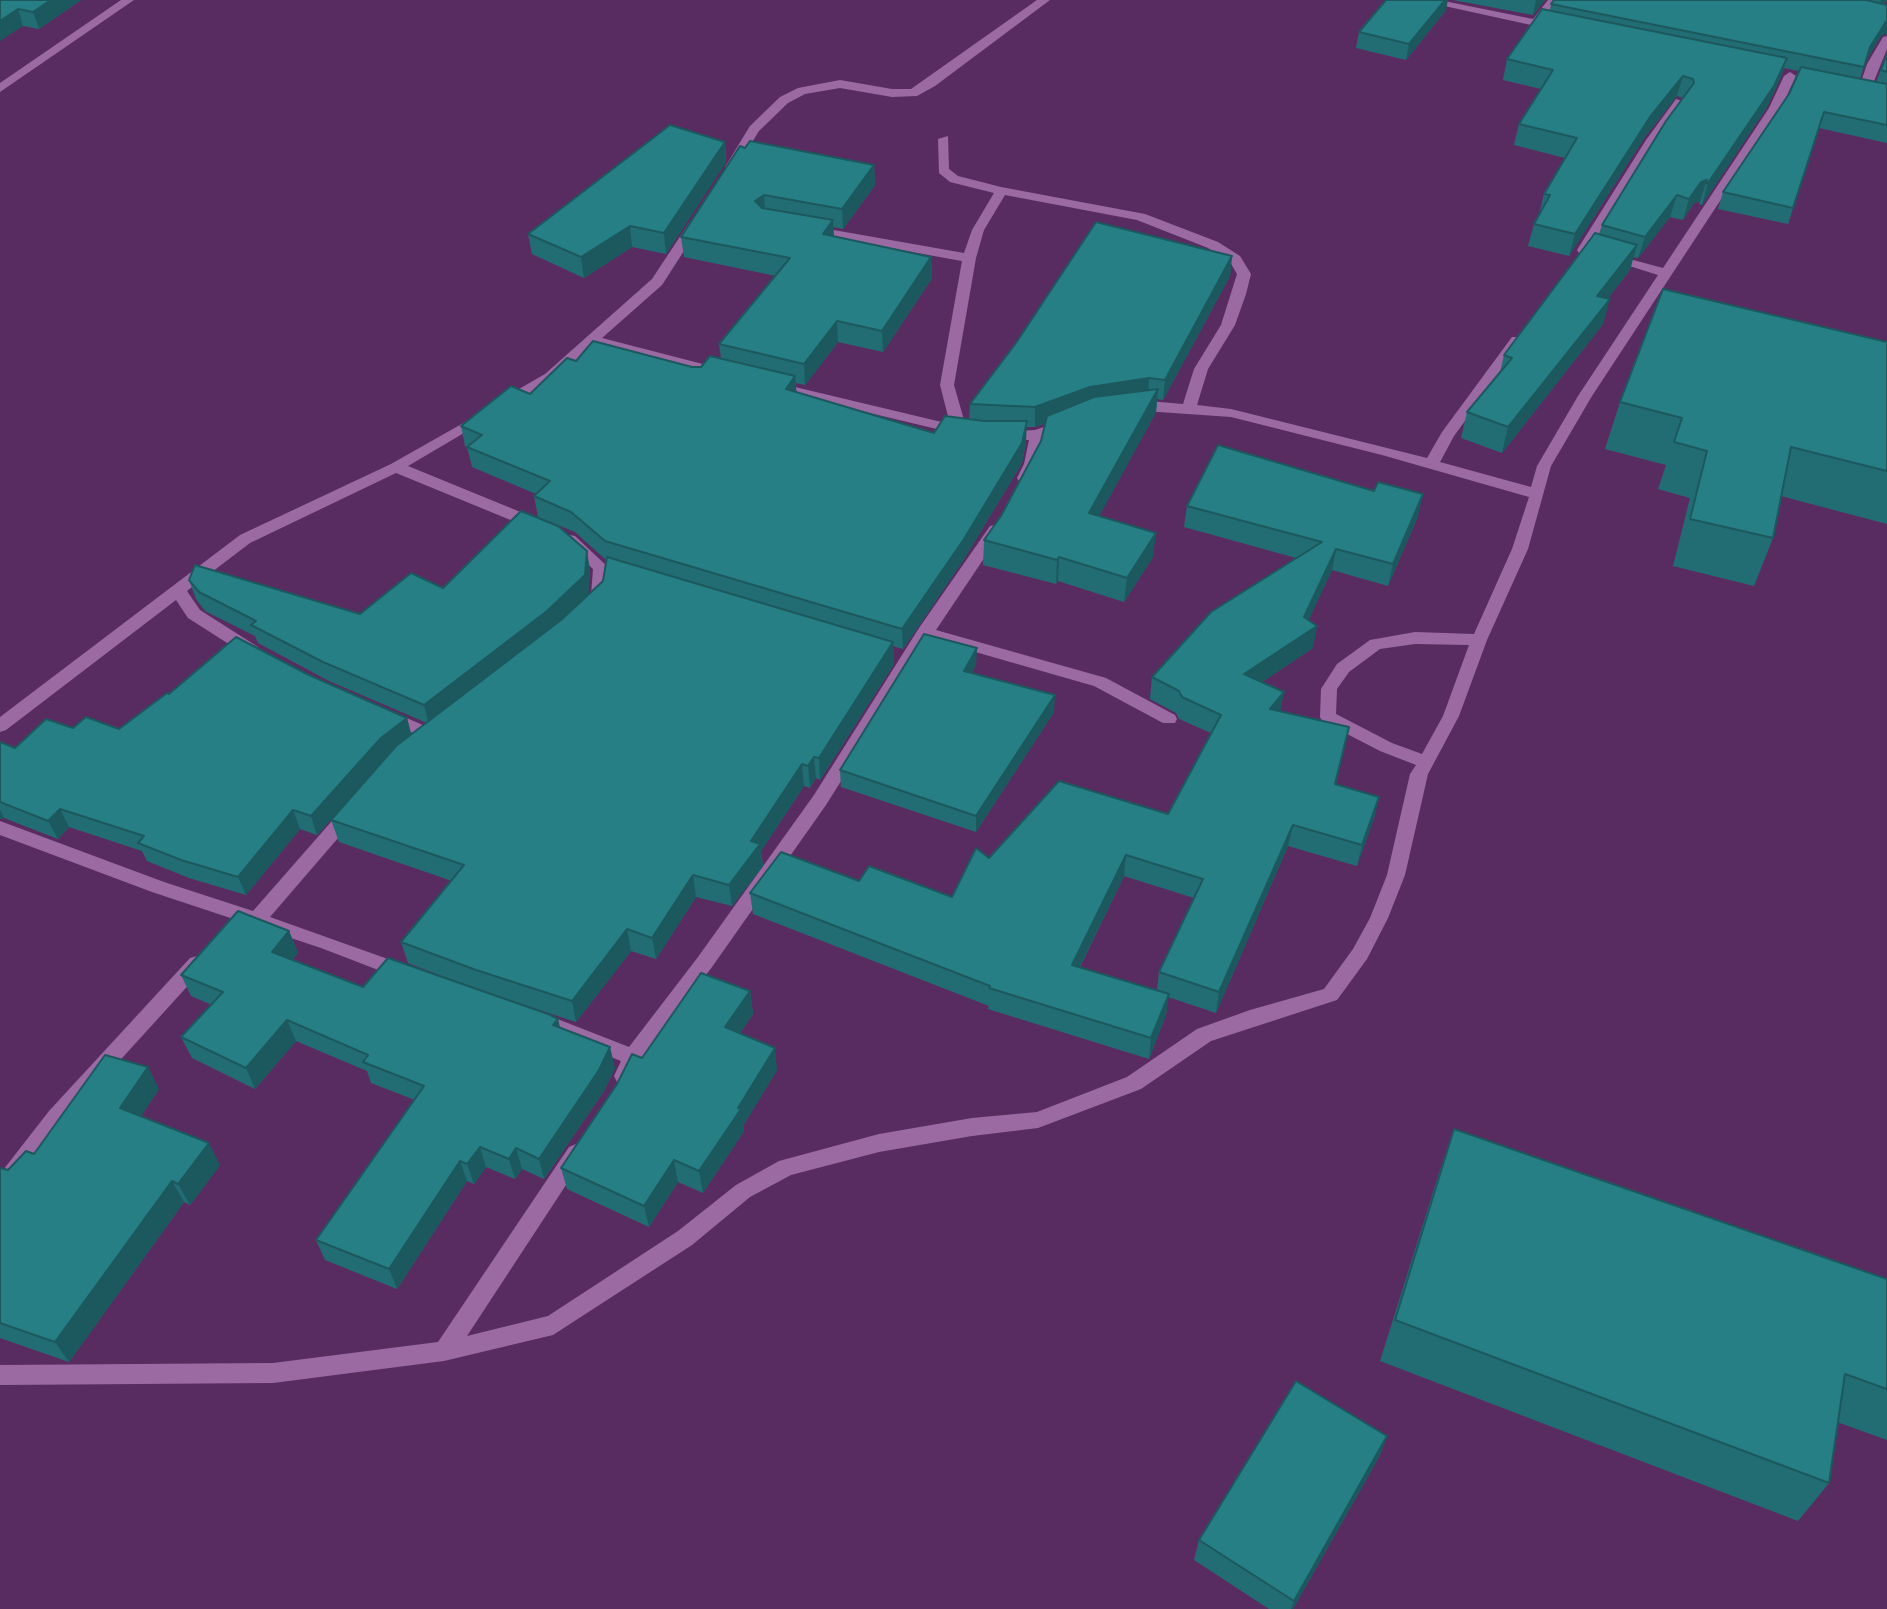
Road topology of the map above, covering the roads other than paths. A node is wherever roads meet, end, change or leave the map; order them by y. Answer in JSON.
{"nodes":[{"id":1,"x":128,"y":0,"type":"edge"},
{"id":2,"x":1044,"y":0,"type":"edge"},
{"id":3,"x":1423,"y":0,"type":"edge"},
{"id":4,"x":1554,"y":0,"type":"edge"},
{"id":5,"x":1536,"y":23,"type":"junction"},
{"id":6,"x":1563,"y":29,"type":"edge"},
{"id":7,"x":1887,"y":39,"type":"edge"},
{"id":8,"x":1790,"y":76,"type":"dead end"},
{"id":9,"x":0,"y":88,"type":"edge"},
{"id":10,"x":1864,"y":91,"type":"edge"},
{"id":11,"x":1680,"y":102,"type":"edge"},
{"id":12,"x":944,"y":139,"type":"dead end"},
{"id":13,"x":724,"y":182,"type":"edge"},
{"id":14,"x":1000,"y":191,"type":"junction"},
{"id":15,"x":702,"y":216,"type":"edge"},
{"id":16,"x":792,"y":227,"type":"edge"},
{"id":17,"x":969,"y":258,"type":"junction"},
{"id":18,"x":1665,"y":273,"type":"junction"},
{"id":19,"x":1527,"y":326,"type":"edge"},
{"id":20,"x":594,"y":340,"type":"junction"},
{"id":21,"x":726,"y":374,"type":"edge"},
{"id":22,"x":753,"y":381,"type":"edge"},
{"id":23,"x":1124,"y":408,"type":"edge"},
{"id":24,"x":1189,"y":409,"type":"junction"},
{"id":25,"x":1078,"y":418,"type":"edge"},
{"id":26,"x":971,"y":432,"type":"junction"},
{"id":27,"x":1037,"y":435,"type":"junction"},
{"id":28,"x":1431,"y":464,"type":"junction"},
{"id":29,"x":396,"y":467,"type":"junction"},
{"id":30,"x":1537,"y":494,"type":"junction"},
{"id":31,"x":1014,"y":496,"type":"edge"},
{"id":32,"x":1002,"y":518,"type":"edge"},
{"id":33,"x":178,"y":590,"type":"junction"},
{"id":34,"x":583,"y":612,"type":"edge"},
{"id":35,"x":925,"y":632,"type":"junction"},
{"id":36,"x":1479,"y":640,"type":"junction"},
{"id":37,"x":265,"y":657,"type":"edge"},
{"id":38,"x":370,"y":708,"type":"edge"},
{"id":39,"x":1169,"y":719,"type":"dead end"},
{"id":40,"x":0,"y":726,"type":"edge"},
{"id":41,"x":413,"y":748,"type":"edge"},
{"id":42,"x":1426,"y":762,"type":"junction"},
{"id":43,"x":359,"y":802,"type":"edge"},
{"id":44,"x":0,"y":828,"type":"edge"},
{"id":45,"x":248,"y":916,"type":"junction"},
{"id":46,"x":427,"y":981,"type":"edge"},
{"id":47,"x":524,"y":1015,"type":"edge"},
{"id":48,"x":634,"y":1057,"type":"junction"},
{"id":49,"x":618,"y":1088,"type":"edge"},
{"id":50,"x":590,"y":1133,"type":"edge"},
{"id":51,"x":0,"y":1190,"type":"edge"},
{"id":52,"x":444,"y":1351,"type":"junction"},
{"id":53,"x":0,"y":1375,"type":"edge"}],
"edges":[{"from":1,"to":9,"type":"street"},
{"from":2,"to":13,"type":"street"},
{"from":3,"to":5,"type":"street"},
{"from":4,"to":5,"type":"street"},
{"from":5,"to":6,"type":"street"},
{"from":7,"to":10,"type":"street"},
{"from":8,"to":18,"type":"street"},
{"from":11,"to":18,"type":"street"},
{"from":12,"to":14,"type":"street"},
{"from":14,"to":17,"type":"street"},
{"from":14,"to":24,"type":"street"},
{"from":15,"to":20,"type":"street"},
{"from":16,"to":17,"type":"street"},
{"from":17,"to":26,"type":"street"},
{"from":18,"to":30,"type":"street"},
{"from":19,"to":28,"type":"street"},
{"from":20,"to":21,"type":"street"},
{"from":20,"to":29,"type":"street"},
{"from":22,"to":26,"type":"street"},
{"from":23,"to":24,"type":"street"},
{"from":24,"to":28,"type":"street"},
{"from":25,"to":27,"type":"street"},
{"from":26,"to":27,"type":"street"},
{"from":27,"to":31,"type":"street"},
{"from":28,"to":30,"type":"street"},
{"from":29,"to":33,"type":"street"},
{"from":29,"to":34,"type":"street"},
{"from":30,"to":36,"type":"street"},
{"from":32,"to":35,"type":"street"},
{"from":33,"to":37,"type":"street"},
{"from":33,"to":40,"type":"street"},
{"from":35,"to":39,"type":"street"},
{"from":35,"to":48,"type":"street"},
{"from":36,"to":42,"type":"street"},
{"from":36,"to":42,"type":"street"},
{"from":38,"to":41,"type":"street"},
{"from":42,"to":52,"type":"street"},
{"from":43,"to":45,"type":"street"},
{"from":44,"to":45,"type":"street"},
{"from":45,"to":46,"type":"street"},
{"from":45,"to":51,"type":"street"},
{"from":47,"to":48,"type":"street"},
{"from":48,"to":49,"type":"street"},
{"from":50,"to":52,"type":"street"},
{"from":52,"to":53,"type":"street"}]}
